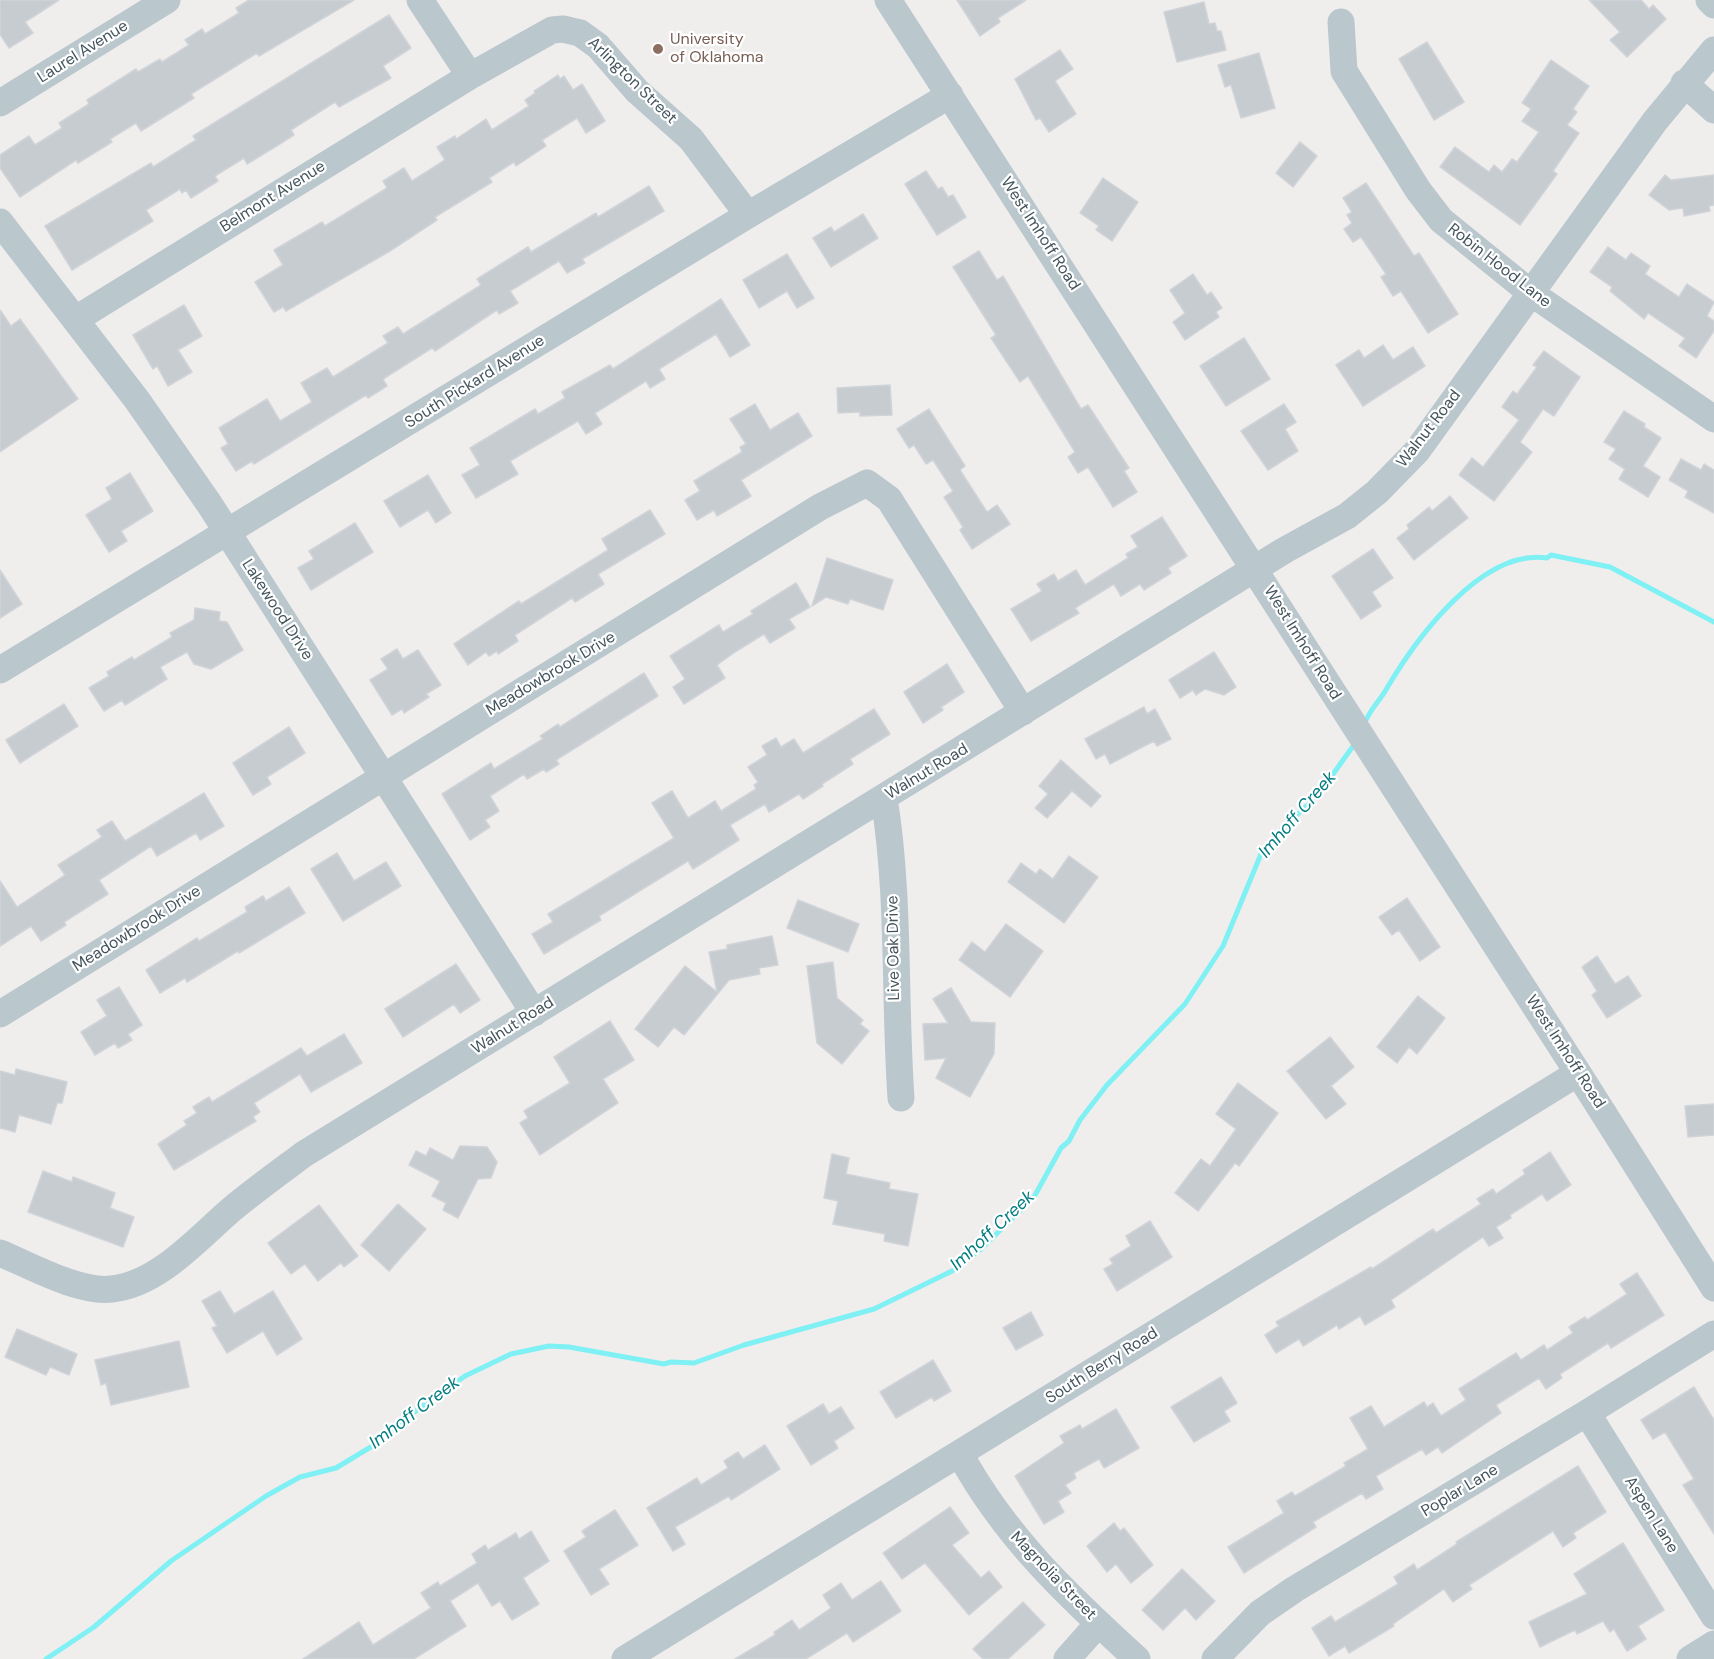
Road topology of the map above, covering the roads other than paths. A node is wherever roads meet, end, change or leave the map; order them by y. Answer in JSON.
{"nodes":[{"id":1,"x":167,"y":0,"type":"edge"},
{"id":2,"x":420,"y":0,"type":"edge"},
{"id":3,"x":888,"y":0,"type":"edge"},
{"id":4,"x":1709,"y":0,"type":"edge"},
{"id":5,"x":1714,"y":5,"type":"edge"},
{"id":6,"x":1341,"y":22,"type":"dead end"},
{"id":7,"x":1714,"y":50,"type":"edge"},
{"id":8,"x":470,"y":76,"type":"junction"},
{"id":9,"x":1684,"y":83,"type":"junction"},
{"id":10,"x":950,"y":95,"type":"junction"},
{"id":11,"x":0,"y":103,"type":"edge"},
{"id":12,"x":1714,"y":110,"type":"edge"},
{"id":13,"x":748,"y":215,"type":"junction"},
{"id":14,"x":0,"y":222,"type":"edge"},
{"id":15,"x":1531,"y":294,"type":"junction"},
{"id":16,"x":76,"y":319,"type":"junction"},
{"id":17,"x":1714,"y":419,"type":"edge"},
{"id":18,"x":228,"y":534,"type":"junction"},
{"id":19,"x":1255,"y":569,"type":"junction"},
{"id":20,"x":0,"y":670,"type":"edge"},
{"id":21,"x":1023,"y":712,"type":"junction"},
{"id":22,"x":384,"y":776,"type":"junction"},
{"id":23,"x":884,"y":798,"type":"junction"},
{"id":24,"x":534,"y":1013,"type":"junction"},
{"id":25,"x":0,"y":1014,"type":"edge"},
{"id":26,"x":1578,"y":1073,"type":"junction"},
{"id":27,"x":901,"y":1098,"type":"dead end"},
{"id":28,"x":0,"y":1253,"type":"edge"},
{"id":29,"x":1714,"y":1288,"type":"edge"},
{"id":30,"x":1714,"y":1334,"type":"edge"},
{"id":31,"x":1587,"y":1413,"type":"junction"},
{"id":32,"x":960,"y":1454,"type":"junction"},
{"id":33,"x":1714,"y":1616,"type":"edge"},
{"id":34,"x":1098,"y":1624,"type":"junction"},
{"id":35,"x":1714,"y":1644,"type":"edge"},
{"id":36,"x":625,"y":1659,"type":"edge"},
{"id":37,"x":1067,"y":1659,"type":"edge"},
{"id":38,"x":1137,"y":1659,"type":"edge"},
{"id":39,"x":1215,"y":1659,"type":"edge"},
{"id":40,"x":1690,"y":1659,"type":"edge"}],
"edges":[{"from":1,"to":11,"type":"street","name":"Laurel Avenue"},
{"from":2,"to":8,"type":"street"},
{"from":3,"to":10,"type":"street","name":"West Imhoff Road"},
{"from":4,"to":5,"type":"street"},
{"from":6,"to":15,"type":"street","name":"Robin Hood Lane"},
{"from":7,"to":9,"type":"street","name":"Walnut Road"},
{"from":8,"to":13,"type":"street","name":"Arlington Street"},
{"from":8,"to":16,"type":"street","name":"Belmont Avenue"},
{"from":9,"to":12,"type":"street"},
{"from":9,"to":15,"type":"street","name":"Walnut Road"},
{"from":10,"to":13,"type":"street","name":"South Pickard Avenue"},
{"from":10,"to":19,"type":"street","name":"West Imhoff Road"},
{"from":13,"to":18,"type":"street","name":"South Pickard Avenue"},
{"from":14,"to":16,"type":"street","name":"Lakewood Drive"},
{"from":15,"to":17,"type":"street","name":"Robin Hood Lane"},
{"from":15,"to":19,"type":"street","name":"Walnut Road"},
{"from":16,"to":18,"type":"street","name":"Lakewood Drive"},
{"from":18,"to":20,"type":"street","name":"South Pickard Avenue"},
{"from":18,"to":22,"type":"street","name":"Lakewood Drive"},
{"from":19,"to":21,"type":"street","name":"Walnut Road"},
{"from":19,"to":26,"type":"street","name":"West Imhoff Road"},
{"from":21,"to":22,"type":"street","name":"Meadowbrook Drive"},
{"from":21,"to":23,"type":"street","name":"Walnut Road"},
{"from":22,"to":24,"type":"street","name":"Lakewood Drive"},
{"from":22,"to":25,"type":"street","name":"Meadowbrook Drive"},
{"from":23,"to":24,"type":"street","name":"Walnut Road"},
{"from":23,"to":27,"type":"street","name":"Live Oak Drive"},
{"from":24,"to":28,"type":"street","name":"Walnut Road"},
{"from":26,"to":29,"type":"street","name":"West Imhoff Road"},
{"from":26,"to":32,"type":"street","name":"South Berry Road"},
{"from":30,"to":31,"type":"street","name":"Poplar Lane"},
{"from":31,"to":33,"type":"street","name":"Aspen Lane"},
{"from":31,"to":39,"type":"street","name":"Poplar Lane"},
{"from":32,"to":34,"type":"street","name":"Magnolia Street"},
{"from":32,"to":36,"type":"street","name":"South Berry Road"},
{"from":34,"to":37,"type":"street"},
{"from":34,"to":38,"type":"street","name":"Magnolia Street"},
{"from":35,"to":40,"type":"street"}]}
